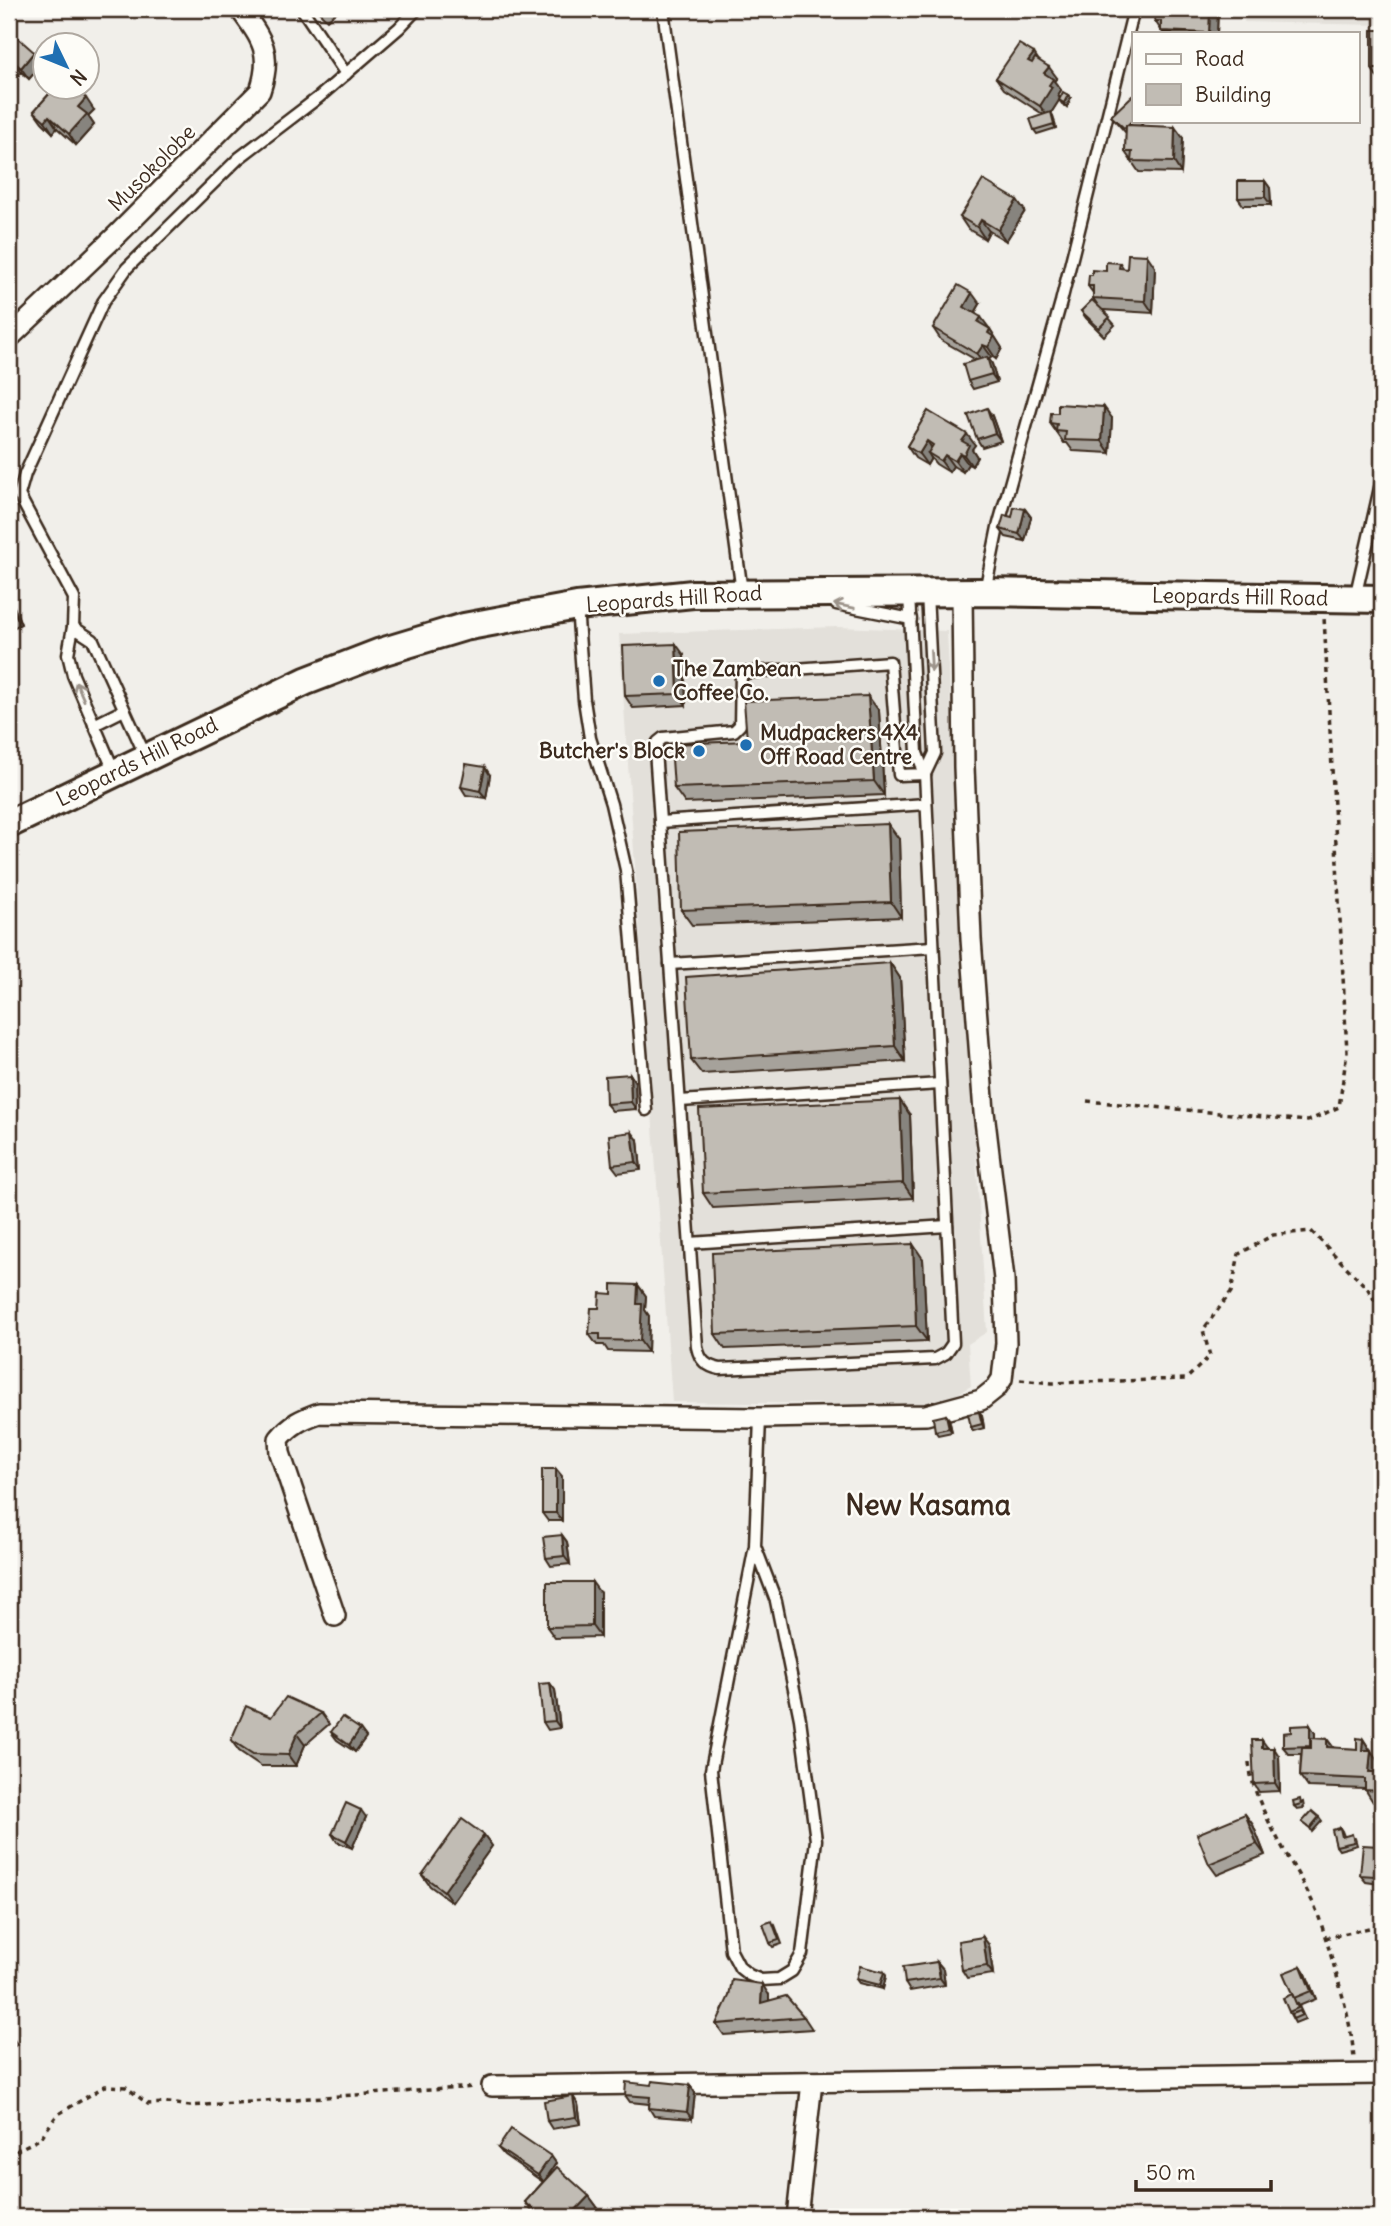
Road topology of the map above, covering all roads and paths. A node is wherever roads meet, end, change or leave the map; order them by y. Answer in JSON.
{"nodes":[{"id":1,"x":240,"y":9,"type":"edge"},
{"id":2,"x":302,"y":9,"type":"edge"},
{"id":3,"x":417,"y":9,"type":"edge"},
{"id":4,"x":663,"y":9,"type":"edge"},
{"id":5,"x":1133,"y":11,"type":"edge"},
{"id":6,"x":346,"y":74,"type":"junction"},
{"id":7,"x":9,"y":338,"type":"edge"},
{"id":8,"x":1382,"y":479,"type":"edge"},
{"id":9,"x":776,"y":592,"type":"junction"},
{"id":10,"x":742,"y":593,"type":"junction"},
{"id":11,"x":918,"y":593,"type":"junction"},
{"id":12,"x":974,"y":593,"type":"junction"},
{"id":13,"x":1323,"y":598,"type":"junction"},
{"id":14,"x":1355,"y":598,"type":"junction"},
{"id":15,"x":1382,"y":599,"type":"edge"},
{"id":16,"x":577,"y":606,"type":"junction"},
{"id":17,"x":911,"y":619,"type":"junction"},
{"id":18,"x":73,"y":627,"type":"junction"},
{"id":19,"x":124,"y":710,"type":"junction"},
{"id":20,"x":94,"y":725,"type":"junction"},
{"id":21,"x":145,"y":757,"type":"junction"},
{"id":22,"x":114,"y":772,"type":"junction"},
{"id":23,"x":925,"y":774,"type":"junction"},
{"id":24,"x":926,"y":804,"type":"junction"},
{"id":25,"x":660,"y":822,"type":"junction"},
{"id":26,"x":9,"y":824,"type":"edge"},
{"id":27,"x":933,"y":947,"type":"junction"},
{"id":28,"x":670,"y":964,"type":"junction"},
{"id":29,"x":940,"y":1084,"type":"junction"},
{"id":30,"x":680,"y":1101,"type":"junction"},
{"id":31,"x":1087,"y":1101,"type":"dead end"},
{"id":32,"x":646,"y":1110,"type":"dead end"},
{"id":33,"x":947,"y":1226,"type":"junction"},
{"id":34,"x":690,"y":1243,"type":"junction"},
{"id":35,"x":1382,"y":1313,"type":"edge"},
{"id":36,"x":1002,"y":1379,"type":"junction"},
{"id":37,"x":760,"y":1418,"type":"junction"},
{"id":38,"x":755,"y":1546,"type":"junction"},
{"id":39,"x":335,"y":1616,"type":"dead end"},
{"id":40,"x":1249,"y":1762,"type":"dead end"},
{"id":41,"x":1382,"y":1925,"type":"edge"},
{"id":42,"x":1325,"y":1938,"type":"junction"},
{"id":43,"x":1382,"y":2074,"type":"edge"},
{"id":44,"x":1356,"y":2075,"type":"junction"},
{"id":45,"x":812,"y":2082,"type":"junction"},
{"id":46,"x":492,"y":2086,"type":"joint"},
{"id":47,"x":9,"y":2159,"type":"edge"},
{"id":48,"x":797,"y":2217,"type":"edge"}],
"edges":[{"from":1,"to":7,"type":"street","name":"Musokolobe"},
{"from":2,"to":6,"type":"lane"},
{"from":3,"to":6,"type":"lane"},
{"from":4,"to":10,"type":"lane"},
{"from":5,"to":12,"type":"lane"},
{"from":6,"to":18,"type":"lane"},
{"from":8,"to":14,"type":"lane"},
{"from":9,"to":10,"type":"main road","name":"Leopards Hill Road"},
{"from":9,"to":11,"type":"main road","name":"Leopards Hill Road"},
{"from":17,"to":9,"type":"lane","one_way":true},
{"from":10,"to":16,"type":"main road","name":"Leopards Hill Road"},
{"from":11,"to":12,"type":"main road","name":"Leopards Hill Road"},
{"from":11,"to":17,"type":"lane"},
{"from":11,"to":23,"type":"lane","one_way":true},
{"from":12,"to":13,"type":"main road","name":"Leopards Hill Road"},
{"from":12,"to":36,"type":"street"},
{"from":13,"to":14,"type":"main road","name":"Leopards Hill Road"},
{"from":13,"to":31,"type":"path"},
{"from":14,"to":15,"type":"main road","name":"Leopards Hill Road"},
{"from":16,"to":21,"type":"main road","name":"Leopards Hill Road"},
{"from":16,"to":32,"type":"lane"},
{"from":17,"to":23,"type":"lane"},
{"from":18,"to":19,"type":"lane"},
{"from":20,"to":18,"type":"lane","one_way":true},
{"from":19,"to":20,"type":"lane"},
{"from":19,"to":21,"type":"lane"},
{"from":20,"to":22,"type":"lane"},
{"from":21,"to":22,"type":"main road","name":"Leopards Hill Road"},
{"from":22,"to":26,"type":"main road","name":"Leopards Hill Road"},
{"from":23,"to":24,"type":"lane"},
{"from":23,"to":25,"type":"lane"},
{"from":24,"to":25,"type":"lane"},
{"from":24,"to":27,"type":"lane"},
{"from":25,"to":28,"type":"lane"},
{"from":27,"to":28,"type":"lane"},
{"from":27,"to":29,"type":"lane"},
{"from":28,"to":30,"type":"lane"},
{"from":29,"to":30,"type":"lane"},
{"from":29,"to":33,"type":"lane"},
{"from":30,"to":34,"type":"lane"},
{"from":33,"to":34,"type":"lane"},
{"from":33,"to":34,"type":"lane"},
{"from":35,"to":36,"type":"path"},
{"from":36,"to":37,"type":"street"},
{"from":37,"to":38,"type":"lane"},
{"from":37,"to":39,"type":"street"},
{"from":38,"to":38,"type":"lane"},
{"from":40,"to":42,"type":"path"},
{"from":41,"to":42,"type":"path"},
{"from":42,"to":44,"type":"path"},
{"from":43,"to":44,"type":"street"},
{"from":44,"to":45,"type":"street"},
{"from":45,"to":46,"type":"street"},
{"from":45,"to":48,"type":"street"},
{"from":46,"to":47,"type":"path"}]}
